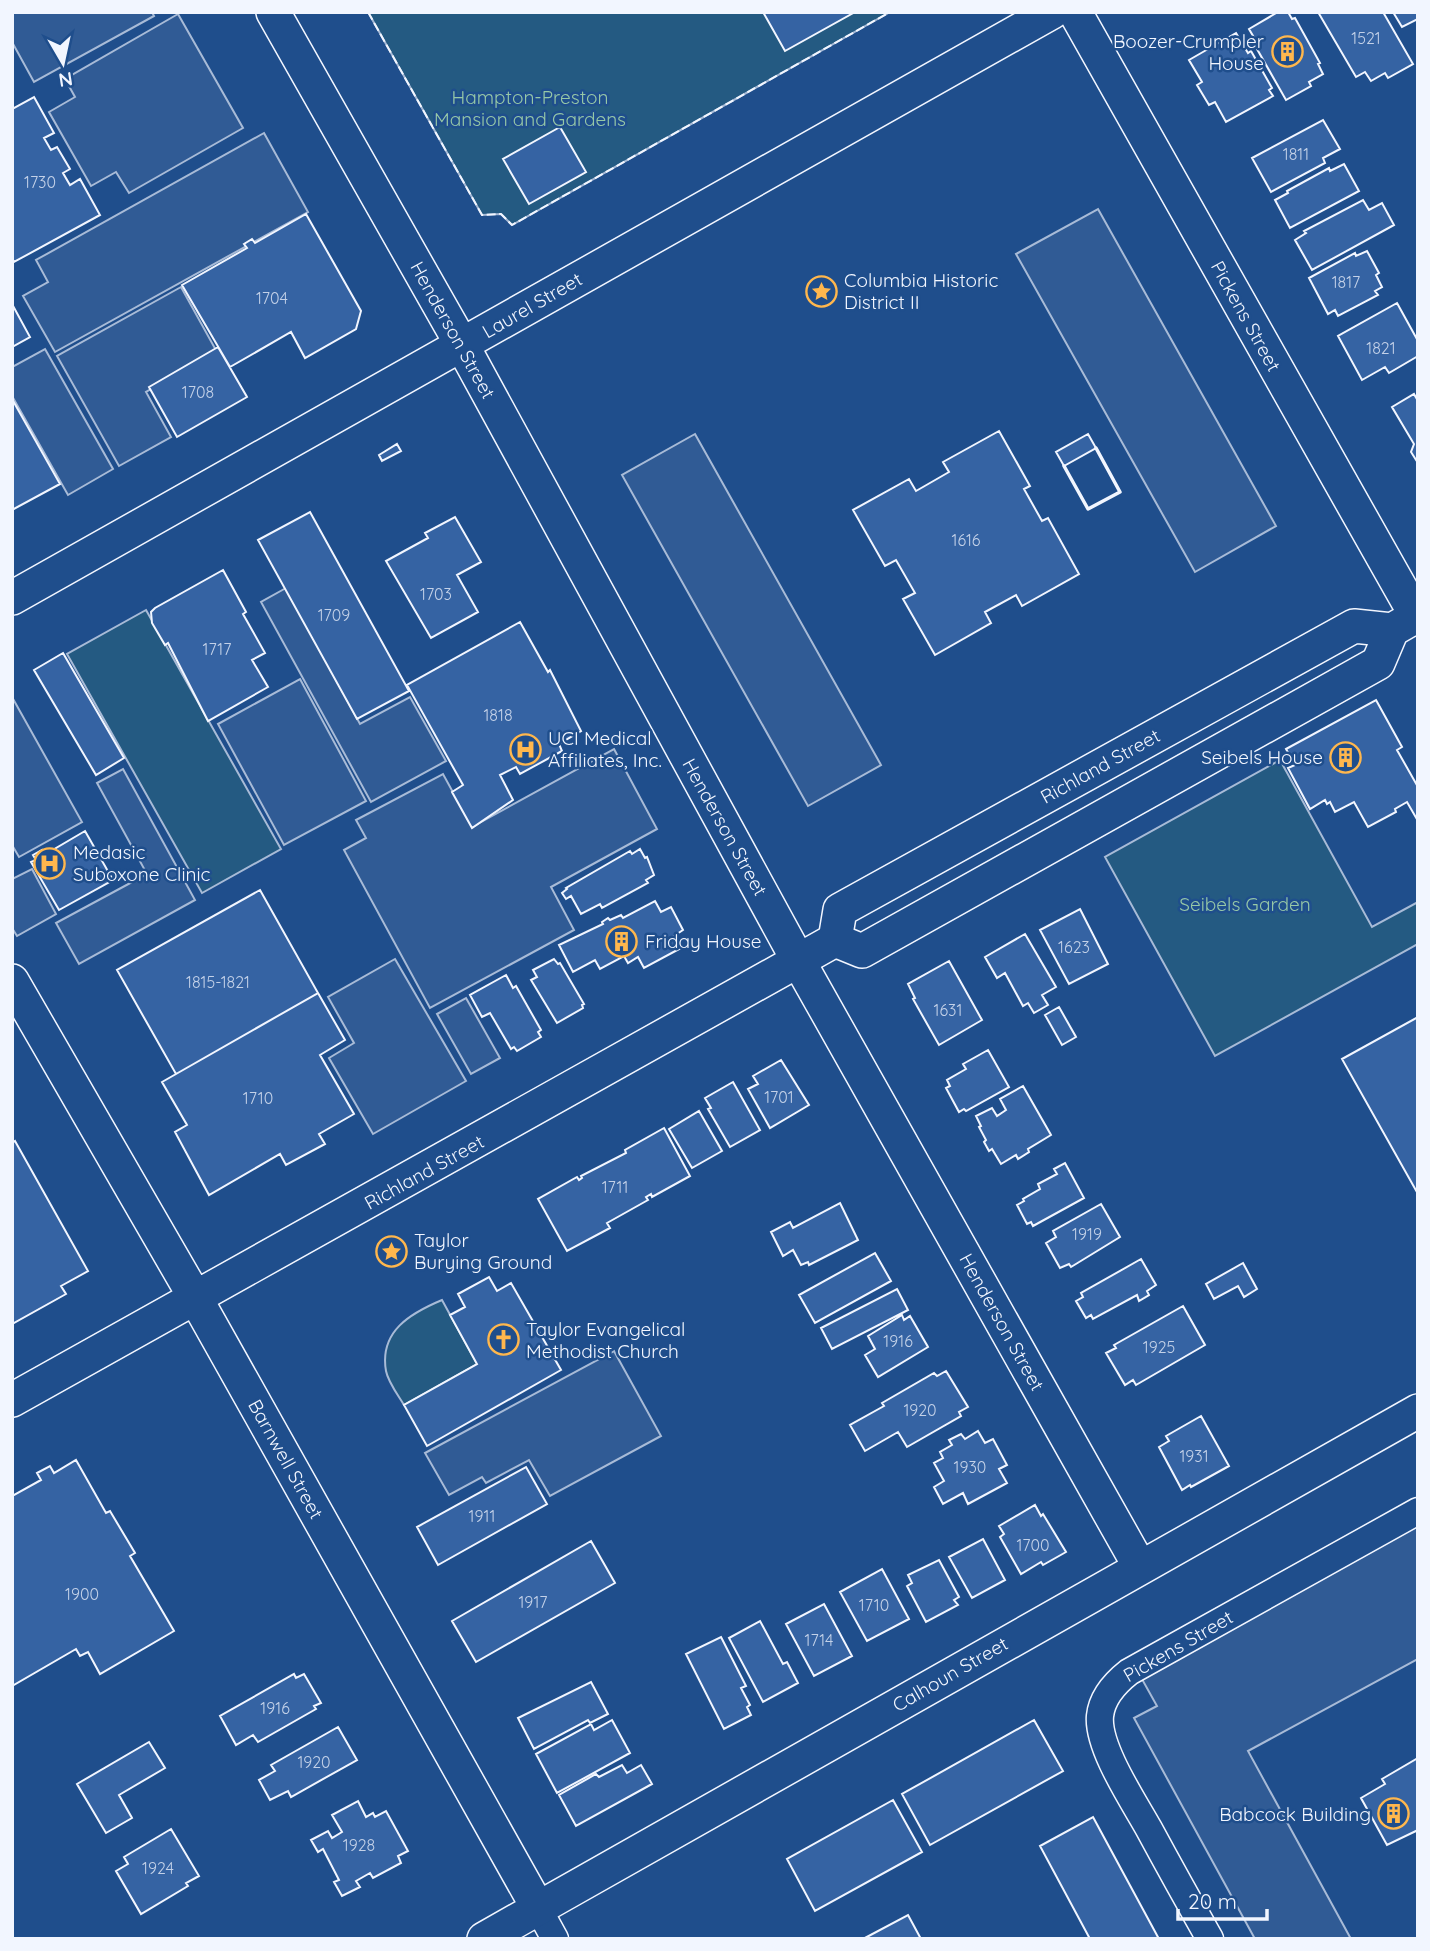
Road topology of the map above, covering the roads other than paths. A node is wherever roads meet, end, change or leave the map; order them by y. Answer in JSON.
{"nodes":[{"id":1,"x":273,"y":12,"type":"edge"},
{"id":2,"x":1052,"y":12,"type":"edge"},
{"id":3,"x":1075,"y":12,"type":"edge"},
{"id":4,"x":462,"y":345,"type":"junction"},
{"id":5,"x":12,"y":598,"type":"edge"},
{"id":6,"x":1411,"y":620,"type":"edge"},
{"id":7,"x":1203,"y":709,"type":"junction"},
{"id":8,"x":1225,"y":748,"type":"junction"},
{"id":9,"x":989,"y":827,"type":"junction"},
{"id":10,"x":1012,"y":867,"type":"junction"},
{"id":11,"x":835,"y":940,"type":"junction"},
{"id":12,"x":799,"y":962,"type":"junction"},
{"id":13,"x":12,"y":981,"type":"edge"},
{"id":14,"x":196,"y":1299,"type":"junction"},
{"id":15,"x":12,"y":1400,"type":"edge"},
{"id":16,"x":1418,"y":1411,"type":"edge"},
{"id":17,"x":1418,"y":1511,"type":"edge"},
{"id":18,"x":1140,"y":1567,"type":"junction"},
{"id":19,"x":538,"y":1908,"type":"junction"},
{"id":20,"x":484,"y":1939,"type":"edge"},
{"id":21,"x":555,"y":1939,"type":"edge"},
{"id":22,"x":1209,"y":1939,"type":"edge"}],
"edges":[{"from":1,"to":4,"type":"street","name":"Henderson Street"},
{"from":2,"to":4,"type":"street","name":"Laurel Street"},
{"from":3,"to":6,"type":"street","name":"Pickens Street"},
{"from":4,"to":5,"type":"street","name":"Laurel Street"},
{"from":4,"to":12,"type":"street","name":"Henderson Street"},
{"from":6,"to":7,"type":"street","name":"Richland Street"},
{"from":6,"to":8,"type":"street"},
{"from":7,"to":8,"type":"street"},
{"from":7,"to":9,"type":"street","name":"Richland Street"},
{"from":8,"to":10,"type":"street"},
{"from":9,"to":10,"type":"street"},
{"from":9,"to":11,"type":"street","name":"Richland Street"},
{"from":10,"to":11,"type":"street"},
{"from":11,"to":12,"type":"street","name":"Richland Street"},
{"from":12,"to":14,"type":"street","name":"Richland Street"},
{"from":12,"to":18,"type":"street","name":"Henderson Street"},
{"from":13,"to":14,"type":"street","name":"Barnwell Street"},
{"from":14,"to":15,"type":"street","name":"Richland Street"},
{"from":14,"to":19,"type":"street","name":"Barnwell Street"},
{"from":16,"to":18,"type":"street","name":"Calhoun Street"},
{"from":17,"to":22,"type":"street","name":"Pickens Street"},
{"from":18,"to":19,"type":"street","name":"Calhoun Street"},
{"from":19,"to":20,"type":"street","name":"Calhoun Street"},
{"from":19,"to":21,"type":"street","name":"Barnwell Street"}]}
